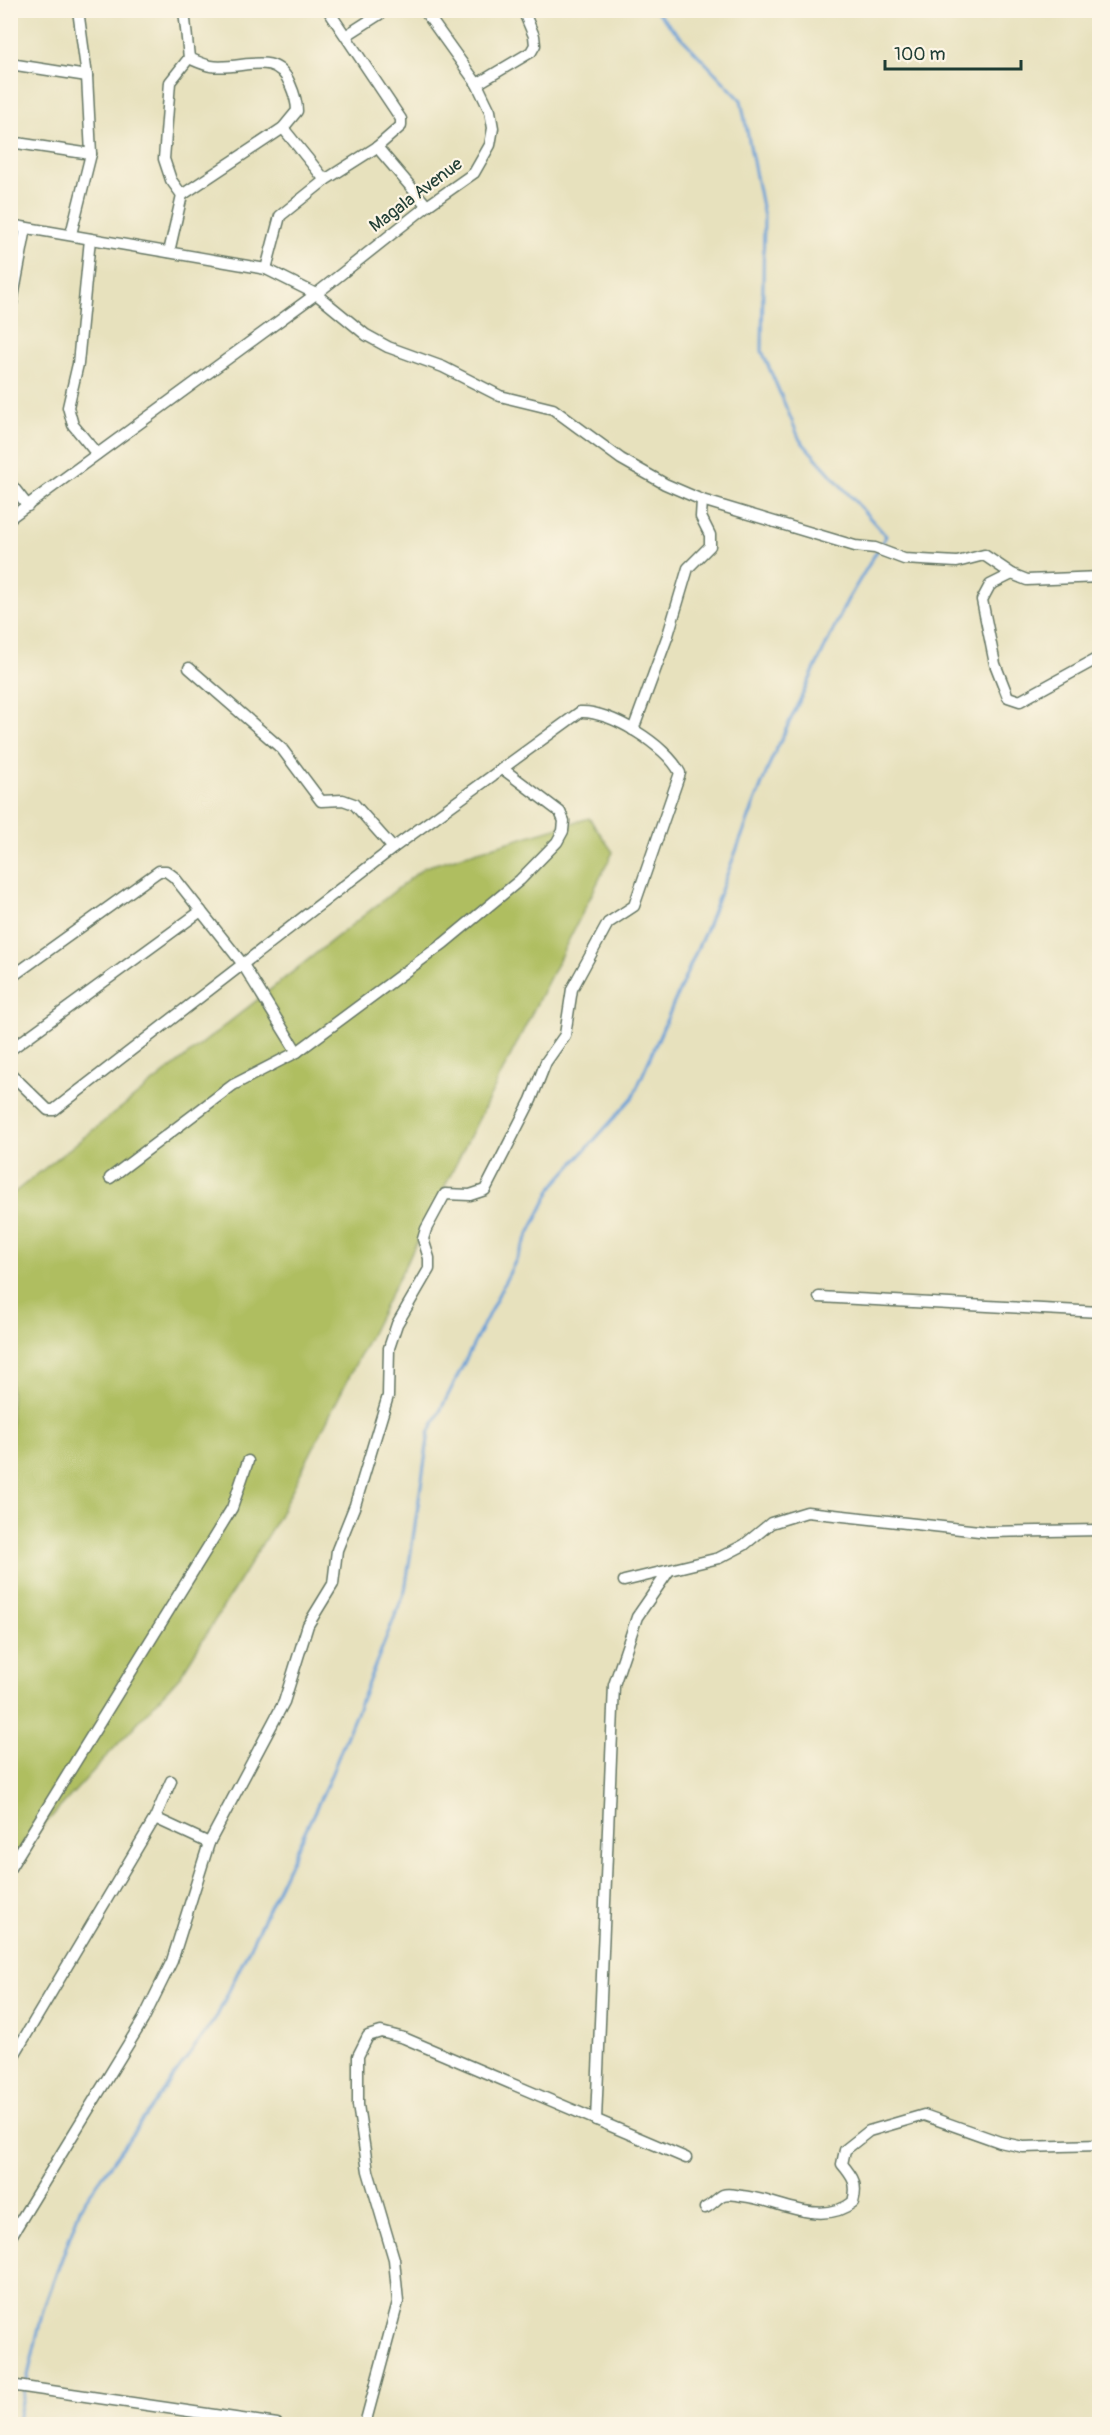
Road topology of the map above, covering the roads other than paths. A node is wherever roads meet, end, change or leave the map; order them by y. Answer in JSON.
{"nodes":[{"id":1,"x":78,"y":10,"type":"edge"},
{"id":2,"x":184,"y":10,"type":"edge"},
{"id":3,"x":328,"y":10,"type":"edge"},
{"id":4,"x":386,"y":10,"type":"edge"},
{"id":5,"x":424,"y":10,"type":"edge"},
{"id":6,"x":523,"y":10,"type":"edge"},
{"id":7,"x":347,"y":35,"type":"junction"},
{"id":8,"x":189,"y":58,"type":"junction"},
{"id":9,"x":10,"y":64,"type":"edge"},
{"id":10,"x":87,"y":76,"type":"junction"},
{"id":11,"x":477,"y":84,"type":"junction"},
{"id":12,"x":282,"y":128,"type":"junction"},
{"id":13,"x":10,"y":142,"type":"edge"},
{"id":14,"x":377,"y":147,"type":"junction"},
{"id":15,"x":91,"y":154,"type":"junction"},
{"id":16,"x":325,"y":180,"type":"junction"},
{"id":17,"x":182,"y":195,"type":"junction"},
{"id":18,"x":427,"y":206,"type":"junction"},
{"id":19,"x":10,"y":225,"type":"edge"},
{"id":20,"x":26,"y":228,"type":"junction"},
{"id":21,"x":71,"y":234,"type":"junction"},
{"id":22,"x":90,"y":239,"type":"junction"},
{"id":23,"x":169,"y":252,"type":"junction"},
{"id":24,"x":266,"y":269,"type":"junction"},
{"id":25,"x":316,"y":294,"type":"junction"},
{"id":26,"x":10,"y":312,"type":"edge"},
{"id":27,"x":97,"y":454,"type":"junction"},
{"id":28,"x":10,"y":483,"type":"edge"},
{"id":29,"x":702,"y":500,"type":"junction"},
{"id":30,"x":28,"y":506,"type":"junction"},
{"id":31,"x":10,"y":518,"type":"edge"},
{"id":32,"x":1012,"y":574,"type":"junction"},
{"id":33,"x":1100,"y":577,"type":"edge"},
{"id":34,"x":1100,"y":657,"type":"edge"},
{"id":35,"x":189,"y":668,"type":"dead end"},
{"id":36,"x":633,"y":730,"type":"junction"},
{"id":37,"x":503,"y":769,"type":"junction"},
{"id":38,"x":393,"y":848,"type":"junction"},
{"id":39,"x":201,"y":911,"type":"junction"},
{"id":40,"x":242,"y":963,"type":"junction"},
{"id":41,"x":10,"y":978,"type":"edge"},
{"id":42,"x":10,"y":1050,"type":"edge"},
{"id":43,"x":297,"y":1052,"type":"junction"},
{"id":44,"x":10,"y":1073,"type":"edge"},
{"id":45,"x":110,"y":1178,"type":"dead end"},
{"id":46,"x":819,"y":1297,"type":"dead end"},
{"id":47,"x":1100,"y":1312,"type":"edge"},
{"id":48,"x":248,"y":1461,"type":"dead end"},
{"id":49,"x":1100,"y":1530,"type":"edge"},
{"id":50,"x":668,"y":1572,"type":"junction"},
{"id":51,"x":624,"y":1581,"type":"dead end"},
{"id":52,"x":171,"y":1781,"type":"dead end"},
{"id":53,"x":156,"y":1818,"type":"junction"},
{"id":54,"x":209,"y":1844,"type":"junction"},
{"id":55,"x":10,"y":1868,"type":"edge"},
{"id":56,"x":10,"y":2062,"type":"edge"},
{"id":57,"x":596,"y":2120,"type":"junction"},
{"id":58,"x":1100,"y":2145,"type":"edge"},
{"id":59,"x":686,"y":2158,"type":"dead end"},
{"id":60,"x":705,"y":2208,"type":"dead end"},
{"id":61,"x":10,"y":2238,"type":"edge"},
{"id":62,"x":10,"y":2385,"type":"edge"},
{"id":63,"x":277,"y":2424,"type":"edge"},
{"id":64,"x":365,"y":2424,"type":"edge"}],
"edges":[{"from":1,"to":10,"type":"street"},
{"from":2,"to":8,"type":"street"},
{"from":3,"to":7,"type":"street"},
{"from":4,"to":7,"type":"street"},
{"from":5,"to":11,"type":"street","name":"Magala Avenue"},
{"from":6,"to":11,"type":"street"},
{"from":7,"to":14,"type":"street"},
{"from":8,"to":12,"type":"street"},
{"from":8,"to":17,"type":"street"},
{"from":9,"to":10,"type":"street"},
{"from":10,"to":15,"type":"street"},
{"from":11,"to":18,"type":"street","name":"Magala Avenue"},
{"from":12,"to":16,"type":"street"},
{"from":12,"to":17,"type":"street"},
{"from":13,"to":15,"type":"street"},
{"from":14,"to":16,"type":"street"},
{"from":14,"to":18,"type":"street"},
{"from":15,"to":21,"type":"street"},
{"from":16,"to":24,"type":"street"},
{"from":17,"to":23,"type":"street"},
{"from":18,"to":25,"type":"street","name":"Magala Avenue"},
{"from":19,"to":20,"type":"street"},
{"from":20,"to":21,"type":"street"},
{"from":20,"to":26,"type":"street"},
{"from":21,"to":22,"type":"street"},
{"from":22,"to":23,"type":"street"},
{"from":22,"to":27,"type":"street"},
{"from":23,"to":24,"type":"street"},
{"from":24,"to":25,"type":"street"},
{"from":25,"to":27,"type":"street","name":"Magala Avenue"},
{"from":25,"to":29,"type":"street"},
{"from":27,"to":30,"type":"street","name":"Magala Avenue"},
{"from":28,"to":30,"type":"street"},
{"from":29,"to":32,"type":"street"},
{"from":29,"to":36,"type":"street"},
{"from":30,"to":31,"type":"street","name":"Magala Avenue"},
{"from":32,"to":33,"type":"street"},
{"from":32,"to":34,"type":"street"},
{"from":35,"to":38,"type":"street"},
{"from":36,"to":37,"type":"street"},
{"from":36,"to":54,"type":"street"},
{"from":37,"to":38,"type":"street"},
{"from":37,"to":43,"type":"street"},
{"from":38,"to":40,"type":"street"},
{"from":39,"to":40,"type":"street"},
{"from":39,"to":41,"type":"street"},
{"from":39,"to":42,"type":"street"},
{"from":40,"to":43,"type":"street"},
{"from":40,"to":44,"type":"street"},
{"from":43,"to":45,"type":"street"},
{"from":46,"to":47,"type":"street"},
{"from":48,"to":55,"type":"street"},
{"from":49,"to":50,"type":"street"},
{"from":50,"to":51,"type":"street"},
{"from":50,"to":57,"type":"street"},
{"from":52,"to":53,"type":"street"},
{"from":53,"to":54,"type":"street"},
{"from":53,"to":56,"type":"street"},
{"from":54,"to":61,"type":"street"},
{"from":57,"to":59,"type":"street"},
{"from":57,"to":64,"type":"street"},
{"from":58,"to":60,"type":"street"},
{"from":62,"to":63,"type":"street"}]}
